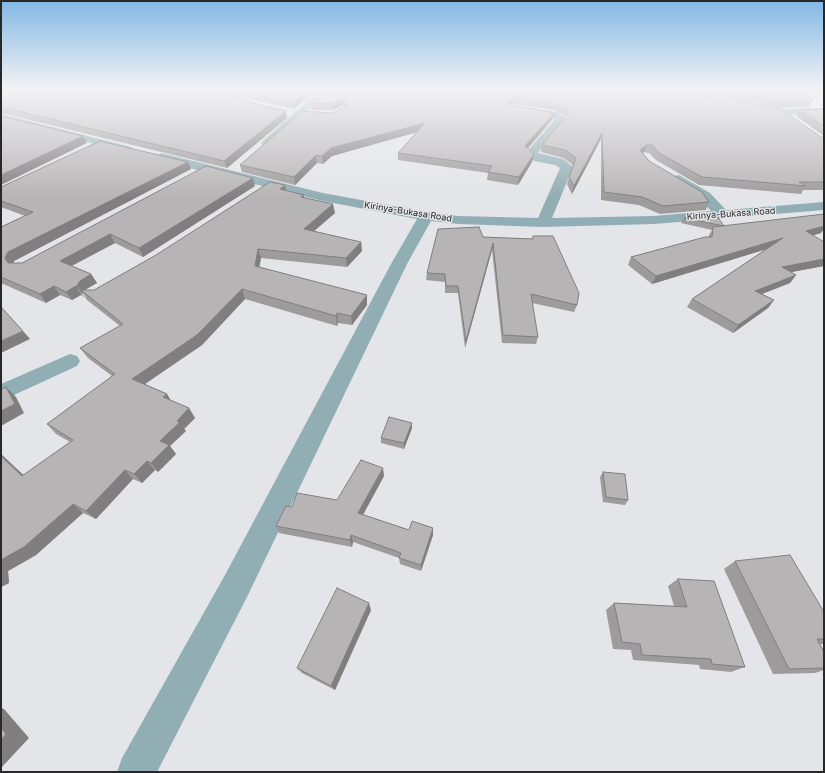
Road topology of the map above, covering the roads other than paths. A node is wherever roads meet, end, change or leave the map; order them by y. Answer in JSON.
{"nodes":[{"id":1,"x":38,"y":126,"type":"edge"},
{"id":2,"x":284,"y":126,"type":"edge"},
{"id":3,"x":555,"y":126,"type":"edge"},
{"id":4,"x":102,"y":142,"type":"junction"},
{"id":5,"x":88,"y":149,"type":"edge"},
{"id":6,"x":259,"y":149,"type":"edge"},
{"id":7,"x":241,"y":164,"type":"edge"},
{"id":8,"x":205,"y":169,"type":"junction"},
{"id":9,"x":667,"y":172,"type":"edge"},
{"id":10,"x":228,"y":174,"type":"junction"},
{"id":11,"x":185,"y":180,"type":"edge"},
{"id":12,"x":270,"y":184,"type":"junction"},
{"id":13,"x":251,"y":197,"type":"edge"},
{"id":14,"x":824,"y":206,"type":"edge"},
{"id":15,"x":723,"y":215,"type":"junction"},
{"id":16,"x":426,"y":216,"type":"junction"},
{"id":17,"x":543,"y":223,"type":"junction"},
{"id":18,"x":70,"y":361,"type":"dead end"},
{"id":19,"x":1,"y":393,"type":"edge"},
{"id":20,"x":136,"y":772,"type":"edge"}],
"edges":[{"from":1,"to":4,"type":"street","name":"Kirinya-Bukasa Road"},
{"from":2,"to":6,"type":"street"},
{"from":3,"to":17,"type":"street"},
{"from":4,"to":5,"type":"street"},
{"from":4,"to":8,"type":"street","name":"Kirinya-Bukasa Road"},
{"from":7,"to":10,"type":"street"},
{"from":8,"to":10,"type":"street","name":"Kirinya-Bukasa Road"},
{"from":8,"to":11,"type":"street"},
{"from":9,"to":15,"type":"street"},
{"from":10,"to":12,"type":"street","name":"Kirinya-Bukasa Road"},
{"from":12,"to":13,"type":"street"},
{"from":12,"to":16,"type":"street","name":"Kirinya-Bukasa Road"},
{"from":14,"to":15,"type":"street","name":"Kirinya-Bukasa Road"},
{"from":15,"to":17,"type":"street","name":"Kirinya-Bukasa Road"},
{"from":16,"to":17,"type":"street","name":"Kirinya-Bukasa Road"},
{"from":16,"to":20,"type":"street"},
{"from":18,"to":19,"type":"street"}]}
